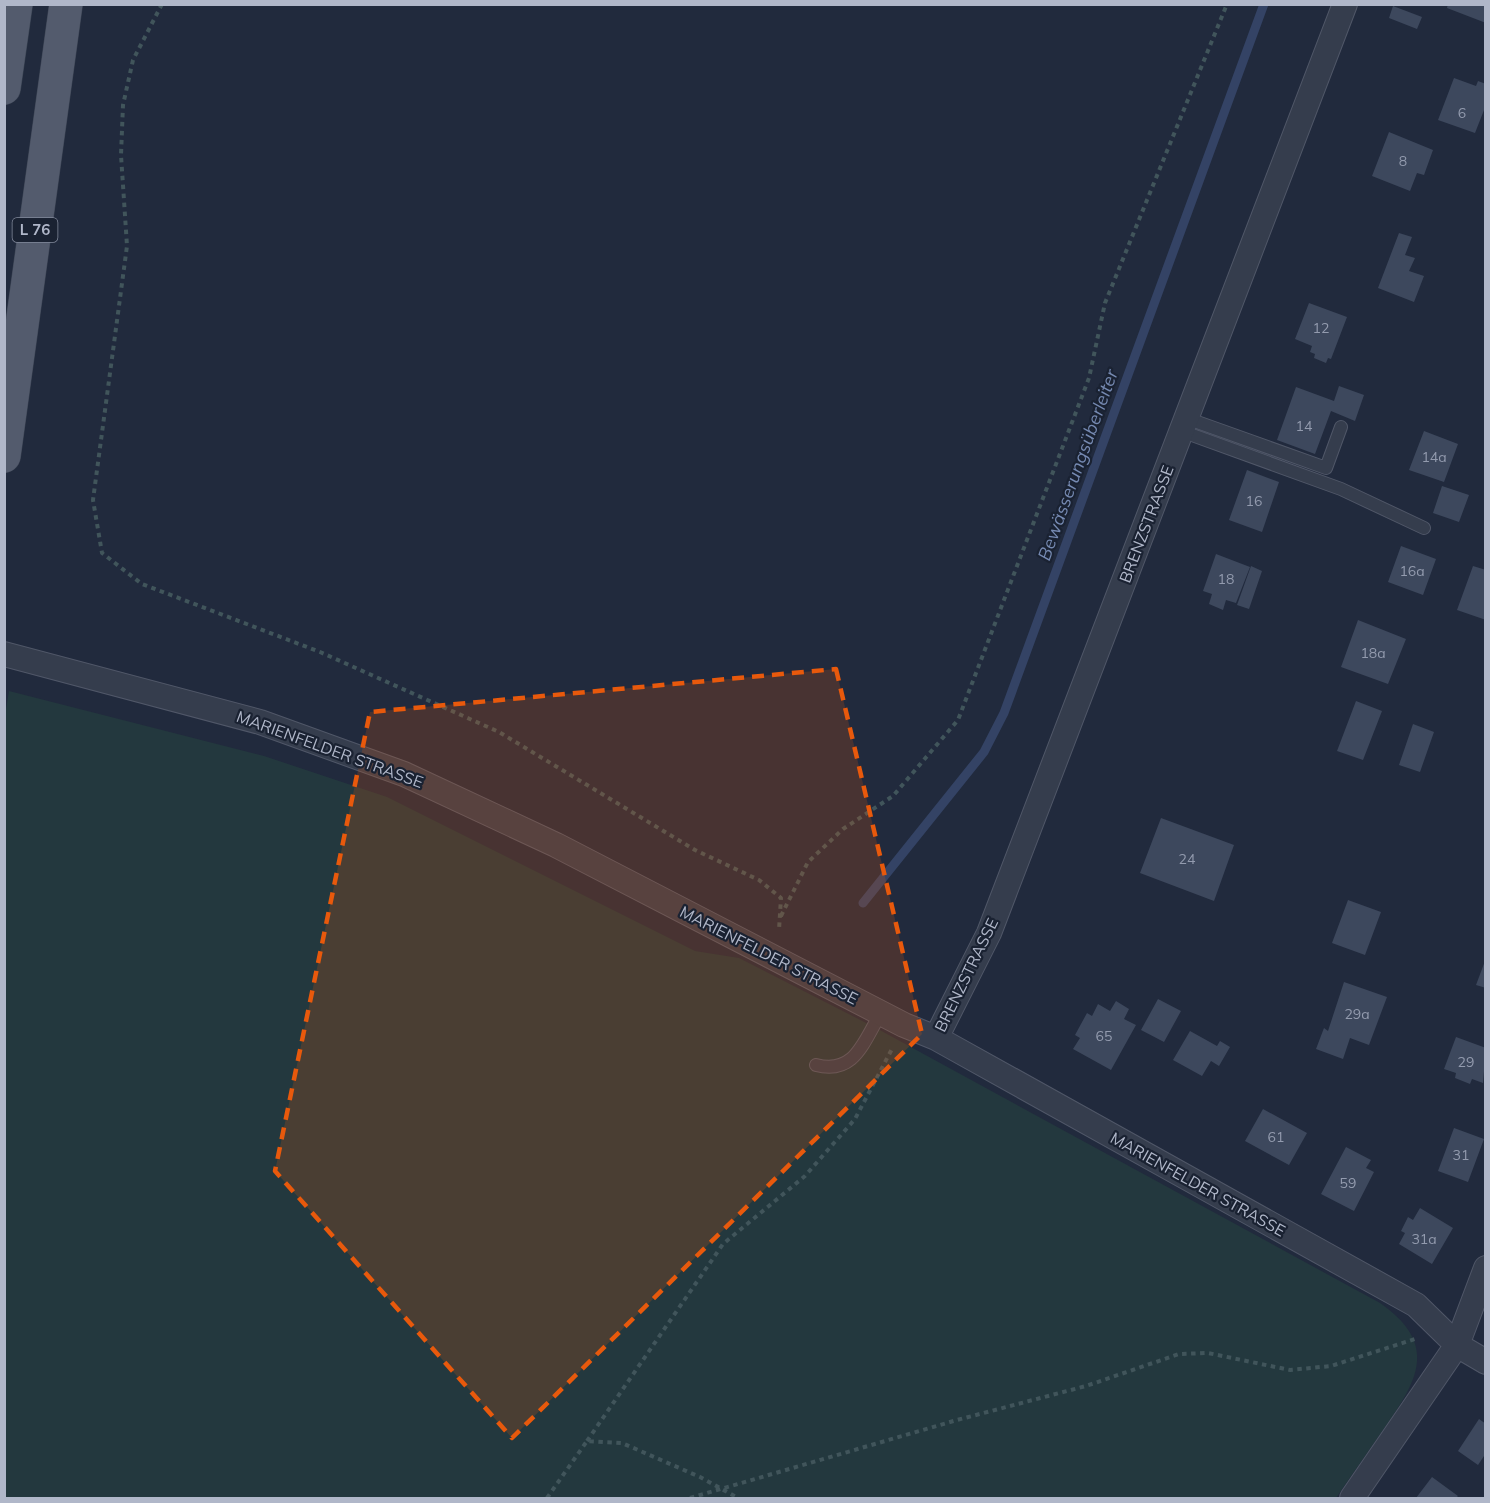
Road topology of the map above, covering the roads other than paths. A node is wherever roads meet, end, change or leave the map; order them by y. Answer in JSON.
{"nodes":[{"id":1,"x":16,"y":4,"type":"edge"},
{"id":2,"x":66,"y":4,"type":"edge"},
{"id":3,"x":1345,"y":4,"type":"edge"},
{"id":4,"x":4,"y":88,"type":"edge"},
{"id":5,"x":1184,"y":424,"type":"junction"},
{"id":6,"x":1341,"y":427,"type":"dead end"},
{"id":7,"x":4,"y":456,"type":"edge"},
{"id":8,"x":1424,"y":528,"type":"dead end"},
{"id":9,"x":4,"y":654,"type":"edge"},
{"id":10,"x":881,"y":1014,"type":"junction"},
{"id":11,"x":936,"y":1038,"type":"junction"},
{"id":12,"x":816,"y":1065,"type":"dead end"},
{"id":13,"x":1485,"y":1268,"type":"edge"},
{"id":14,"x":1449,"y":1337,"type":"junction"},
{"id":15,"x":1485,"y":1362,"type":"edge"},
{"id":16,"x":1352,"y":1498,"type":"edge"}],
"edges":[{"from":1,"to":4,"type":"main road"},
{"from":2,"to":7,"type":"main road","number":"L 76"},
{"from":3,"to":5,"type":"street","name":"BRENZSTRASSE"},
{"from":5,"to":6,"type":"lane"},
{"from":5,"to":8,"type":"lane"},
{"from":5,"to":11,"type":"street","name":"BRENZSTRASSE"},
{"from":9,"to":10,"type":"street","name":"MARIENFELDER STRASSE"},
{"from":10,"to":11,"type":"street","name":"MARIENFELDER STRASSE"},
{"from":10,"to":12,"type":"lane"},
{"from":11,"to":14,"type":"street","name":"MARIENFELDER STRASSE"},
{"from":13,"to":14,"type":"street"},
{"from":14,"to":15,"type":"street","name":"MARIENFELDER STRASSE"},
{"from":14,"to":16,"type":"street"}]}
